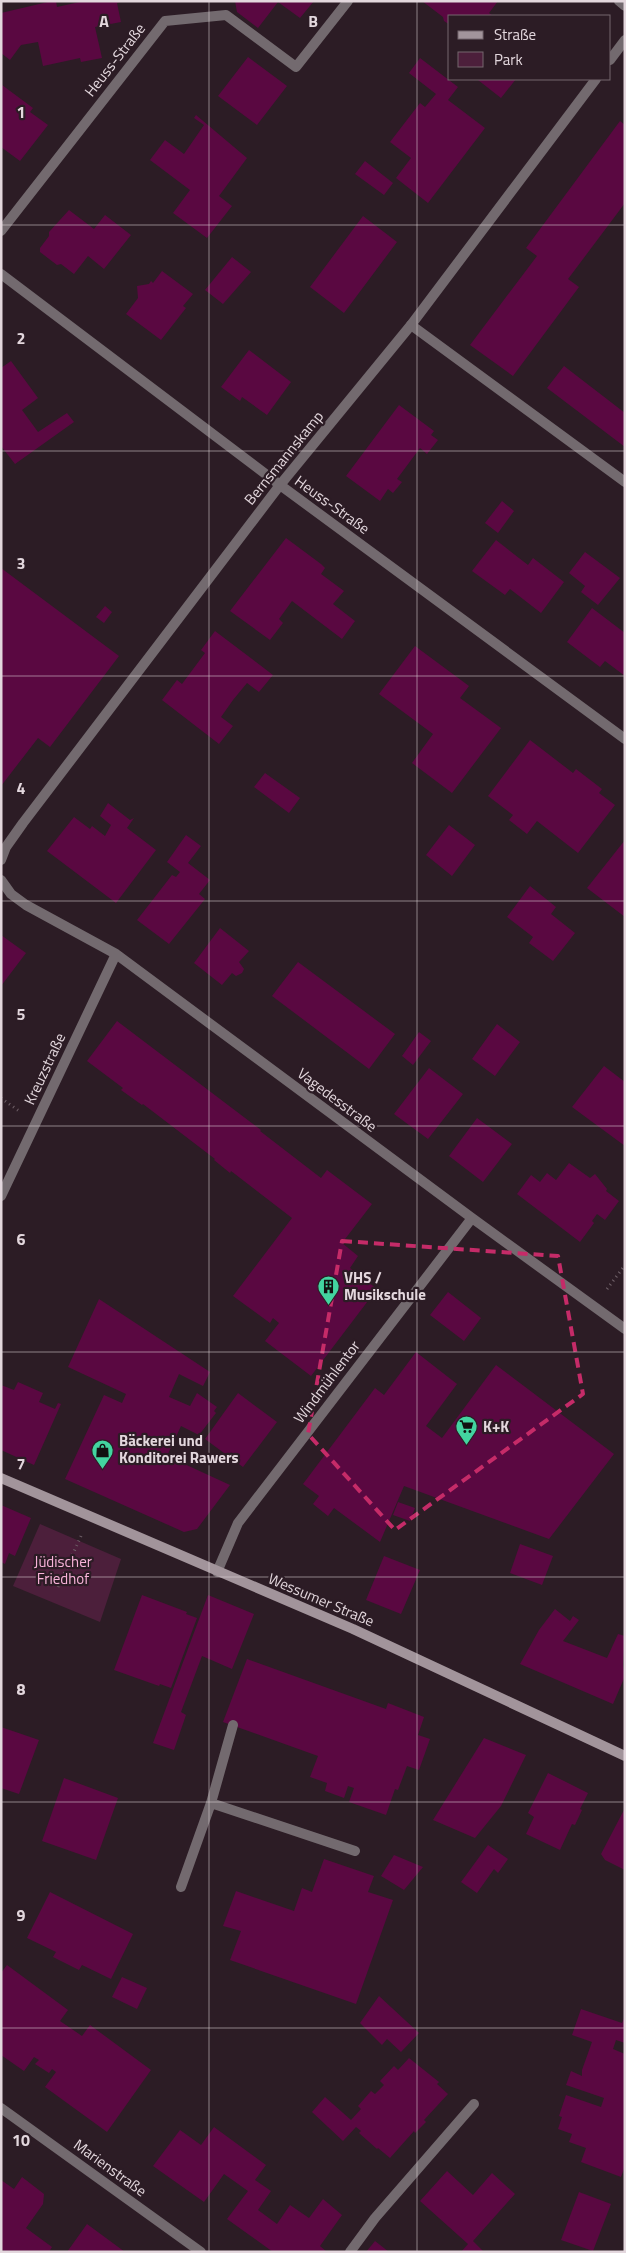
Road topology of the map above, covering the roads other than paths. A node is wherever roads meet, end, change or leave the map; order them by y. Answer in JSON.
{"nodes":[{"id":1,"x":348,"y":1,"type":"edge"},
{"id":2,"x":619,"y":1,"type":"edge"},
{"id":3,"x":625,"y":6,"type":"edge"},
{"id":4,"x":625,"y":40,"type":"edge"},
{"id":5,"x":611,"y":59,"type":"edge"},
{"id":6,"x":595,"y":80,"type":"edge"},
{"id":7,"x":1,"y":231,"type":"edge"},
{"id":8,"x":1,"y":274,"type":"edge"},
{"id":9,"x":411,"y":325,"type":"junction"},
{"id":10,"x":625,"y":482,"type":"edge"},
{"id":11,"x":280,"y":486,"type":"junction"},
{"id":12,"x":625,"y":738,"type":"edge"},
{"id":13,"x":1,"y":860,"type":"edge"},
{"id":14,"x":1,"y":880,"type":"edge"},
{"id":15,"x":116,"y":954,"type":"junction"},
{"id":16,"x":1,"y":1196,"type":"edge"},
{"id":17,"x":472,"y":1218,"type":"junction"},
{"id":18,"x":625,"y":1328,"type":"edge"},
{"id":19,"x":1,"y":1478,"type":"edge"},
{"id":20,"x":217,"y":1572,"type":"junction"},
{"id":21,"x":233,"y":1726,"type":"dead end"},
{"id":22,"x":625,"y":1756,"type":"edge"},
{"id":23,"x":211,"y":1803,"type":"junction"},
{"id":24,"x":355,"y":1852,"type":"dead end"},
{"id":25,"x":181,"y":1887,"type":"dead end"},
{"id":26,"x":474,"y":2104,"type":"dead end"},
{"id":27,"x":1,"y":2108,"type":"edge"},
{"id":28,"x":201,"y":2252,"type":"edge"},
{"id":29,"x":350,"y":2252,"type":"edge"}],
"edges":[{"from":1,"to":7,"type":"street","name":"Heuss-Straße"},
{"from":2,"to":3,"type":"street"},
{"from":4,"to":5,"type":"street"},
{"from":6,"to":9,"type":"street","name":"Bernsmannskamp"},
{"from":8,"to":11,"type":"street","name":"Heuss-Straße"},
{"from":9,"to":10,"type":"street"},
{"from":9,"to":11,"type":"street","name":"Bernsmannskamp"},
{"from":11,"to":12,"type":"street","name":"Heuss-Straße"},
{"from":11,"to":13,"type":"street","name":"Bernsmannskamp"},
{"from":14,"to":15,"type":"street","name":"Vagedesstraße"},
{"from":15,"to":16,"type":"street","name":"Kreuzstraße"},
{"from":15,"to":17,"type":"street","name":"Vagedesstraße"},
{"from":17,"to":18,"type":"street","name":"Vagedesstraße"},
{"from":17,"to":20,"type":"street","name":"Windmühlentor"},
{"from":19,"to":20,"type":"street","name":"Wessumer Straße"},
{"from":20,"to":22,"type":"street","name":"Wessumer Straße"},
{"from":21,"to":23,"type":"street"},
{"from":23,"to":24,"type":"street"},
{"from":23,"to":25,"type":"street"},
{"from":26,"to":29,"type":"street"},
{"from":27,"to":28,"type":"street","name":"Marienstraße"}]}
